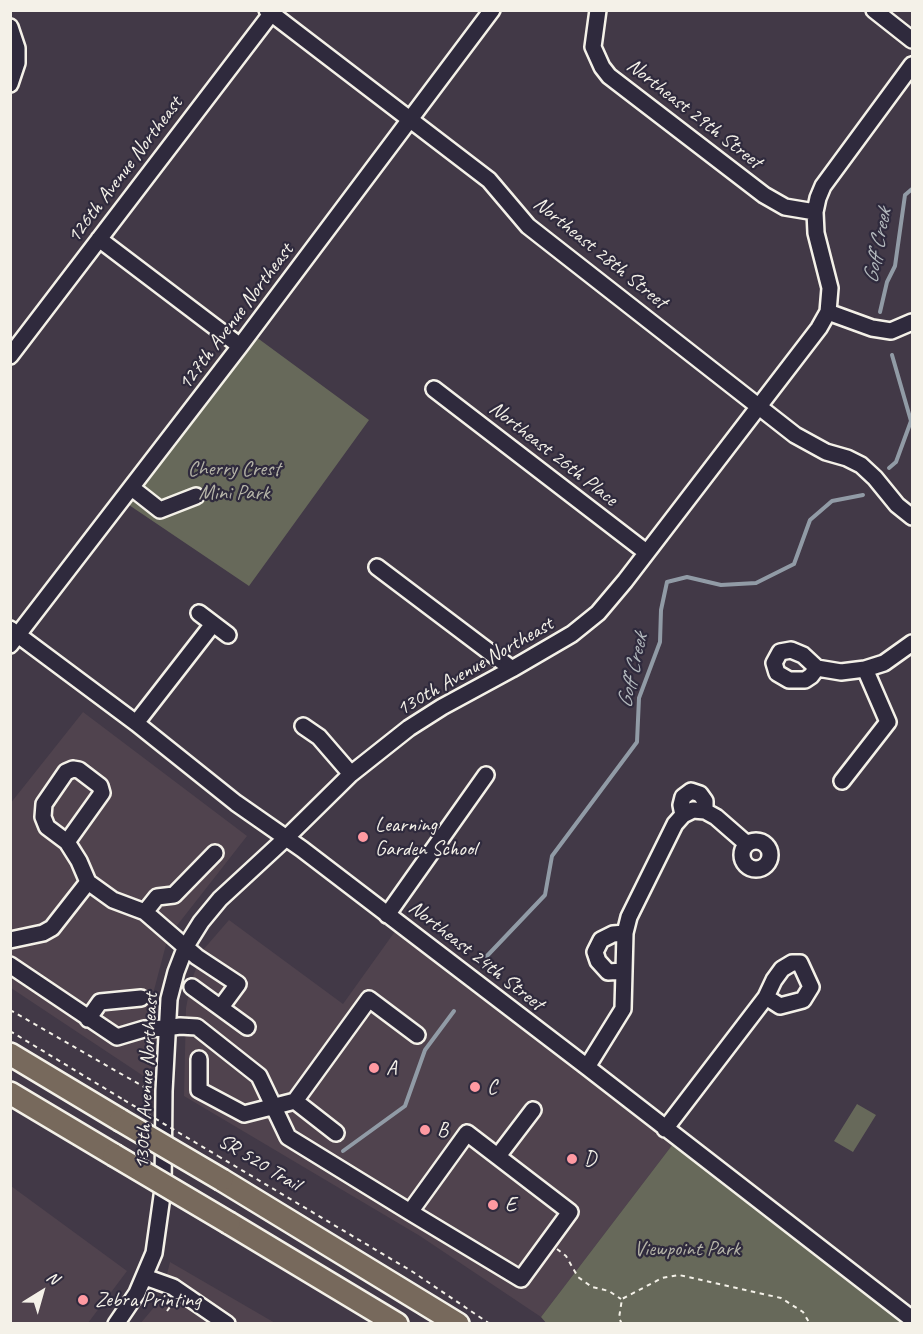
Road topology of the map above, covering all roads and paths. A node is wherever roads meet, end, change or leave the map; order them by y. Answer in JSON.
{"nodes":[{"id":1,"x":492,"y":10,"type":"edge"},
{"id":2,"x":598,"y":10,"type":"edge"},
{"id":3,"x":874,"y":10,"type":"edge"},
{"id":4,"x":271,"y":12,"type":"edge"},
{"id":5,"x":10,"y":27,"type":"edge"},
{"id":6,"x":912,"y":40,"type":"edge"},
{"id":7,"x":912,"y":65,"type":"edge"},
{"id":8,"x":10,"y":84,"type":"edge"},
{"id":9,"x":411,"y":121,"type":"junction"},
{"id":10,"x":815,"y":212,"type":"junction"},
{"id":11,"x":99,"y":239,"type":"junction"},
{"id":12,"x":828,"y":312,"type":"junction"},
{"id":13,"x":912,"y":322,"type":"edge"},
{"id":14,"x":240,"y":346,"type":"junction"},
{"id":15,"x":10,"y":356,"type":"edge"},
{"id":16,"x":434,"y":389,"type":"dead end"},
{"id":17,"x":759,"y":407,"type":"junction"},
{"id":18,"x":132,"y":488,"type":"junction"},
{"id":19,"x":196,"y":496,"type":"dead end"},
{"id":20,"x":912,"y":517,"type":"edge"},
{"id":21,"x":646,"y":552,"type":"junction"},
{"id":22,"x":377,"y":567,"type":"dead end"},
{"id":23,"x":199,"y":613,"type":"dead end"},
{"id":24,"x":213,"y":624,"type":"junction"},
{"id":25,"x":228,"y":635,"type":"dead end"},
{"id":26,"x":13,"y":637,"type":"edge"},
{"id":27,"x":912,"y":643,"type":"edge"},
{"id":28,"x":817,"y":668,"type":"dead end"},
{"id":29,"x":512,"y":669,"type":"junction"},
{"id":30,"x":865,"y":669,"type":"junction"},
{"id":31,"x":136,"y":723,"type":"junction"},
{"id":32,"x":303,"y":726,"type":"dead end"},
{"id":33,"x":351,"y":774,"type":"junction"},
{"id":34,"x":486,"y":775,"type":"dead end"},
{"id":35,"x":842,"y":781,"type":"dead end"},
{"id":36,"x":285,"y":839,"type":"junction"},
{"id":37,"x":68,"y":842,"type":"junction"},
{"id":38,"x":747,"y":844,"type":"dead end"},
{"id":39,"x":215,"y":853,"type":"dead end"},
{"id":40,"x":88,"y":882,"type":"junction"},
{"id":41,"x":145,"y":912,"type":"junction"},
{"id":42,"x":387,"y":915,"type":"junction"},
{"id":43,"x":625,"y":933,"type":"junction"},
{"id":44,"x":10,"y":940,"type":"edge"},
{"id":45,"x":186,"y":946,"type":"junction"},
{"id":46,"x":10,"y":965,"type":"edge"},
{"id":47,"x":624,"y":971,"type":"junction"},
{"id":48,"x":192,"y":987,"type":"dead end"},
{"id":49,"x":766,"y":997,"type":"dead end"},
{"id":50,"x":141,"y":998,"type":"dead end"},
{"id":51,"x":221,"y":1007,"type":"junction"},
{"id":52,"x":10,"y":1010,"type":"edge"},
{"id":53,"x":87,"y":1019,"type":"junction"},
{"id":54,"x":247,"y":1027,"type":"dead end"},
{"id":55,"x":166,"y":1028,"type":"junction"},
{"id":56,"x":10,"y":1031,"type":"edge"},
{"id":57,"x":417,"y":1035,"type":"dead end"},
{"id":58,"x":10,"y":1054,"type":"edge"},
{"id":59,"x":200,"y":1059,"type":"dead end"},
{"id":60,"x":587,"y":1067,"type":"junction"},
{"id":61,"x":155,"y":1091,"type":"dead end"},
{"id":62,"x":10,"y":1093,"type":"edge"},
{"id":63,"x":295,"y":1101,"type":"junction"},
{"id":64,"x":272,"y":1106,"type":"junction"},
{"id":65,"x":122,"y":1110,"type":"junction"},
{"id":66,"x":533,"y":1110,"type":"dead end"},
{"id":67,"x":665,"y":1129,"type":"junction"},
{"id":68,"x":336,"y":1132,"type":"dead end"},
{"id":69,"x":498,"y":1156,"type":"junction"},
{"id":70,"x":410,"y":1212,"type":"junction"},
{"id":71,"x":548,"y":1242,"type":"junction"},
{"id":72,"x":145,"y":1276,"type":"junction"},
{"id":73,"x":622,"y":1299,"type":"junction"},
{"id":74,"x":173,"y":1302,"type":"dead end"},
{"id":75,"x":167,"y":1311,"type":"dead end"},
{"id":76,"x":910,"y":1312,"type":"edge"},
{"id":77,"x":116,"y":1323,"type":"edge"},
{"id":78,"x":226,"y":1323,"type":"edge"},
{"id":79,"x":397,"y":1323,"type":"edge"},
{"id":80,"x":458,"y":1323,"type":"edge"},
{"id":81,"x":490,"y":1323,"type":"edge"},
{"id":82,"x":622,"y":1323,"type":"edge"},
{"id":83,"x":810,"y":1323,"type":"edge"}],
"edges":[{"from":1,"to":9,"type":"street","name":"127th Avenue Northeast"},
{"from":2,"to":10,"type":"street","name":"Northeast 29th Street"},
{"from":3,"to":6,"type":"street"},
{"from":4,"to":9,"type":"street","name":"Northeast 28th Street"},
{"from":4,"to":11,"type":"street","name":"126th Avenue Northeast"},
{"from":5,"to":8,"type":"street"},
{"from":7,"to":10,"type":"street"},
{"from":9,"to":14,"type":"street","name":"127th Avenue Northeast"},
{"from":9,"to":17,"type":"street","name":"Northeast 28th Street"},
{"from":10,"to":12,"type":"street"},
{"from":11,"to":14,"type":"street"},
{"from":11,"to":15,"type":"street","name":"126th Avenue Northeast"},
{"from":12,"to":13,"type":"street"},
{"from":12,"to":17,"type":"street","name":"130th Avenue Northeast"},
{"from":14,"to":18,"type":"street","name":"127th Avenue Northeast"},
{"from":16,"to":21,"type":"street","name":"Northeast 26th Place"},
{"from":17,"to":20,"type":"street","name":"Northeast 28th Street"},
{"from":17,"to":21,"type":"street","name":"130th Avenue Northeast"},
{"from":18,"to":19,"type":"street"},
{"from":18,"to":26,"type":"street","name":"127th Avenue Northeast"},
{"from":21,"to":29,"type":"street","name":"130th Avenue Northeast"},
{"from":22,"to":29,"type":"street"},
{"from":23,"to":24,"type":"street"},
{"from":24,"to":25,"type":"street"},
{"from":24,"to":31,"type":"street"},
{"from":26,"to":31,"type":"street","name":"Northeast 24th Street"},
{"from":27,"to":30,"type":"street"},
{"from":28,"to":30,"type":"street"},
{"from":29,"to":33,"type":"street","name":"130th Avenue Northeast"},
{"from":30,"to":35,"type":"street"},
{"from":31,"to":36,"type":"street","name":"Northeast 24th Street"},
{"from":32,"to":33,"type":"street"},
{"from":33,"to":36,"type":"street","name":"130th Avenue Northeast"},
{"from":34,"to":42,"type":"street"},
{"from":36,"to":42,"type":"street","name":"Northeast 24th Street"},
{"from":36,"to":45,"type":"street","name":"130th Avenue Northeast"},
{"from":37,"to":37,"type":"street"},
{"from":37,"to":40,"type":"street"},
{"from":38,"to":43,"type":"street"},
{"from":39,"to":41,"type":"street"},
{"from":40,"to":41,"type":"street"},
{"from":40,"to":44,"type":"street"},
{"from":41,"to":45,"type":"street"},
{"from":42,"to":60,"type":"street","name":"Northeast 24th Street"},
{"from":43,"to":47,"type":"street"},
{"from":43,"to":47,"type":"street"},
{"from":45,"to":51,"type":"street"},
{"from":45,"to":55,"type":"street","name":"130th Avenue Northeast"},
{"from":46,"to":53,"type":"street"},
{"from":47,"to":60,"type":"street"},
{"from":48,"to":51,"type":"street"},
{"from":49,"to":67,"type":"street"},
{"from":50,"to":53,"type":"street"},
{"from":51,"to":54,"type":"street"},
{"from":52,"to":61,"type":"path"},
{"from":53,"to":55,"type":"street"},
{"from":55,"to":64,"type":"street"},
{"from":55,"to":72,"type":"street","name":"130th Avenue Northeast"},
{"from":56,"to":65,"type":"path","name":"SR 520 Trail"},
{"from":57,"to":63,"type":"street"},
{"from":58,"to":65,"type":"highway"},
{"from":59,"to":64,"type":"street"},
{"from":60,"to":67,"type":"street","name":"Northeast 24th Street"},
{"from":62,"to":79,"type":"highway","bridge":true},
{"from":63,"to":64,"type":"street"},
{"from":63,"to":68,"type":"street"},
{"from":64,"to":70,"type":"street"},
{"from":65,"to":80,"type":"highway","bridge":true},
{"from":65,"to":81,"type":"path","name":"SR 520 Trail","bridge":true},
{"from":66,"to":69,"type":"street"},
{"from":67,"to":76,"type":"street","name":"Northeast 24th Street"},
{"from":69,"to":70,"type":"street"},
{"from":69,"to":71,"type":"street"},
{"from":70,"to":71,"type":"street"},
{"from":71,"to":73,"type":"path"},
{"from":72,"to":77,"type":"street","name":"130th Avenue Northeast"},
{"from":72,"to":78,"type":"street"},
{"from":73,"to":82,"type":"path"},
{"from":73,"to":83,"type":"path"},
{"from":74,"to":75,"type":"path"}]}
